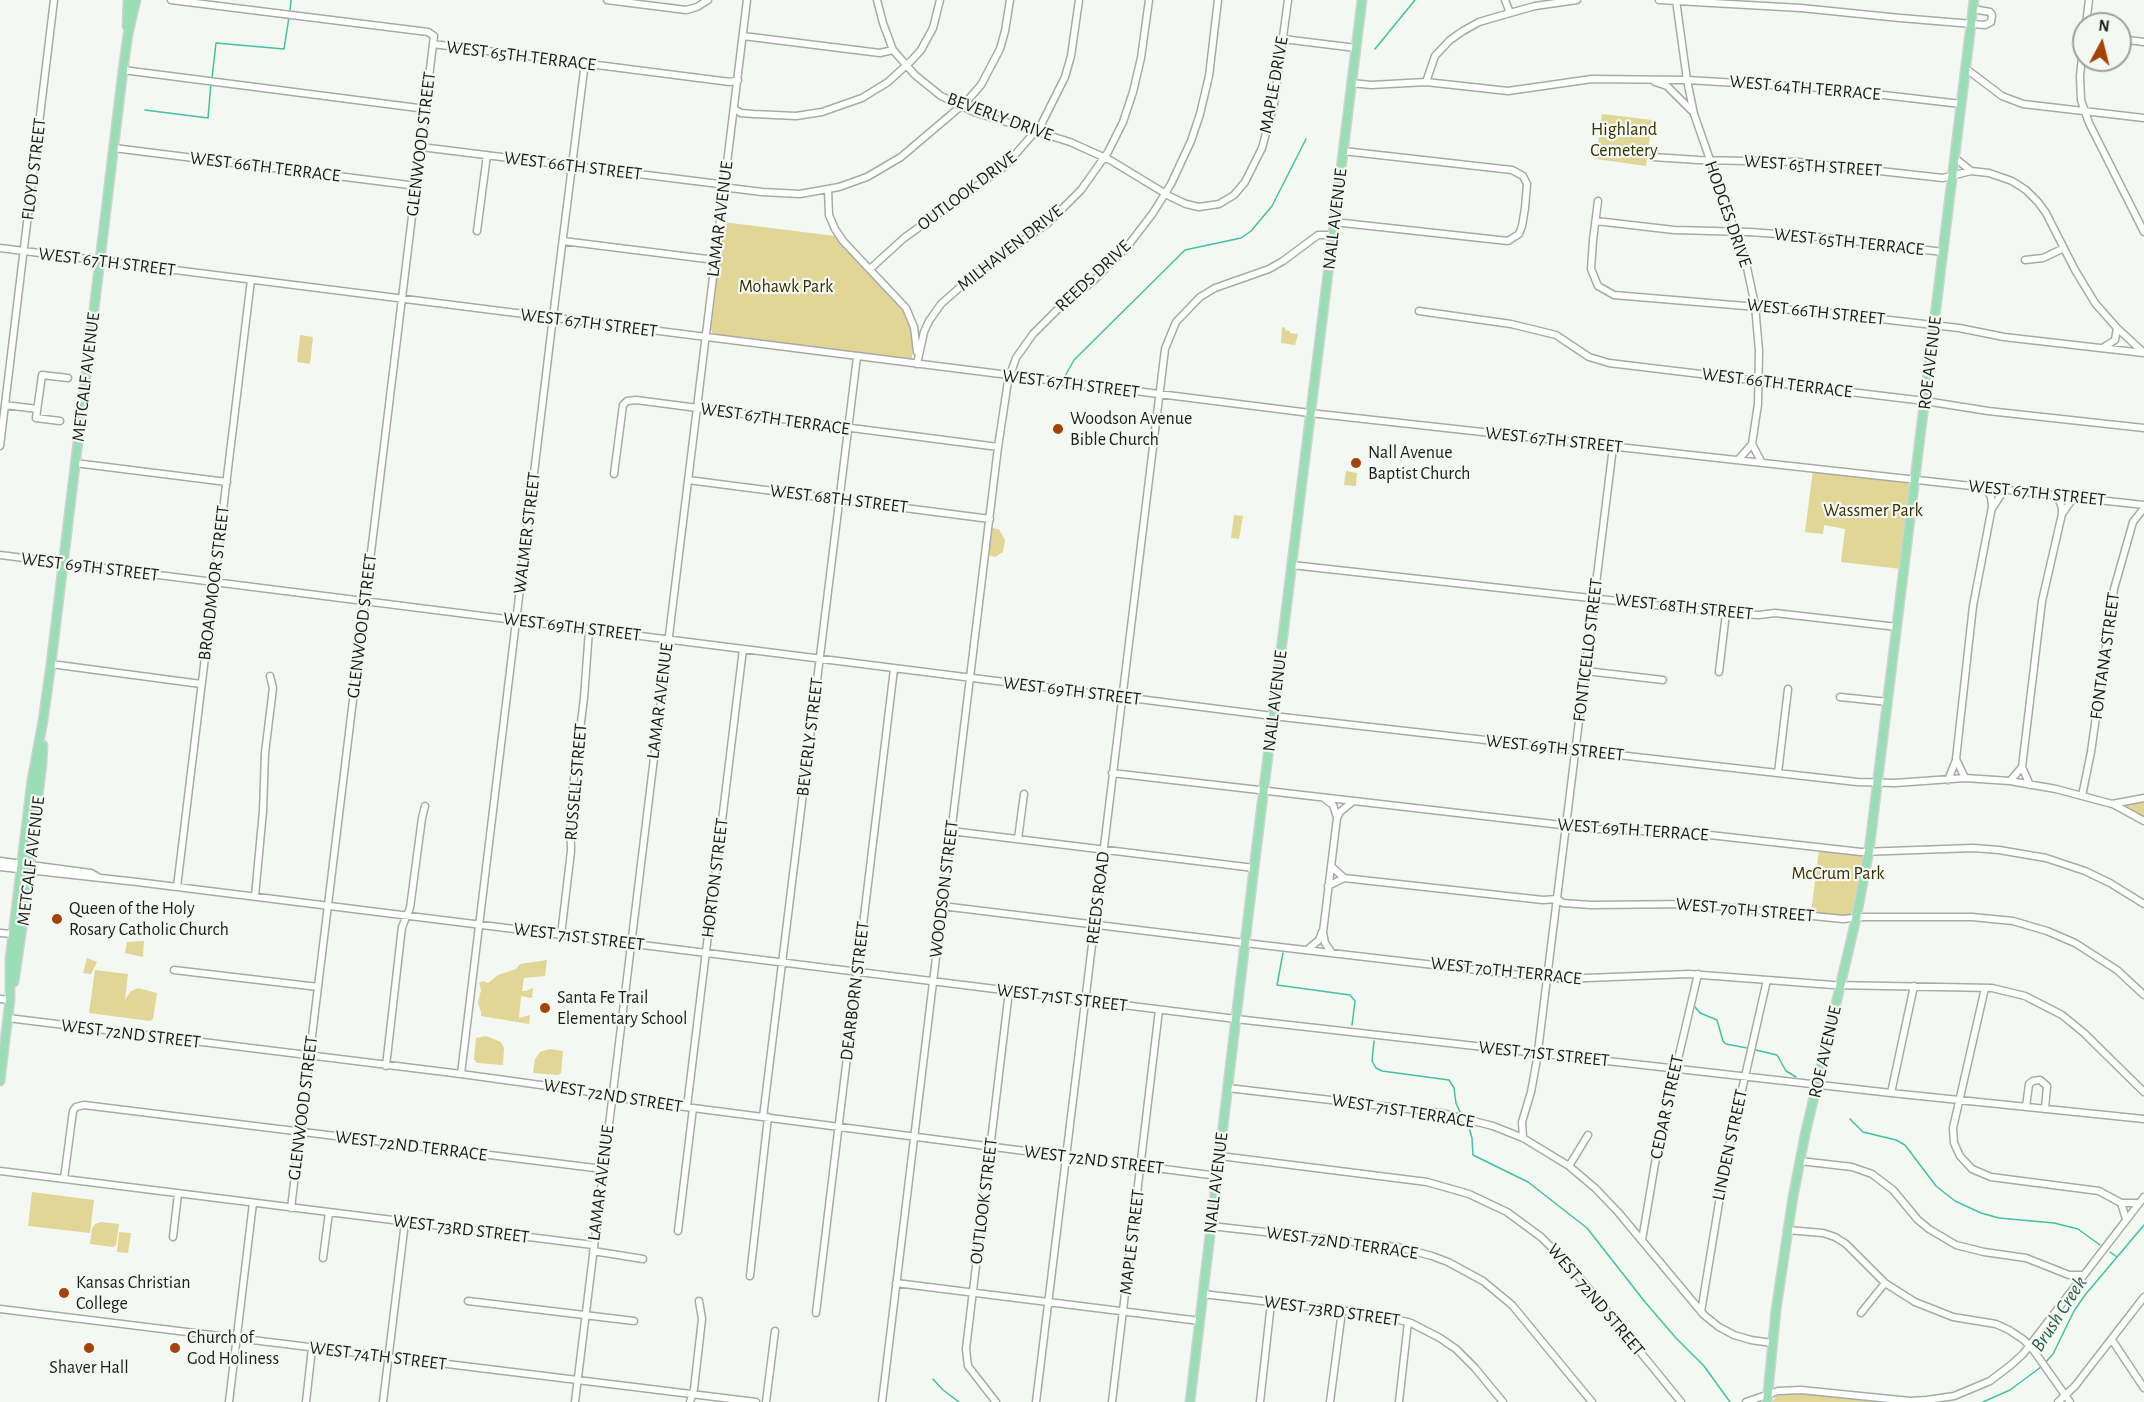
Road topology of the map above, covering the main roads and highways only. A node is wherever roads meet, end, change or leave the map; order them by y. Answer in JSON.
{"nodes":[{"id":1,"x":128,"y":0,"type":"edge"},
{"id":2,"x":136,"y":0,"type":"edge"},
{"id":3,"x":1362,"y":0,"type":"edge"},
{"id":4,"x":1973,"y":4,"type":"edge"},
{"id":5,"x":128,"y":34,"type":"junction"},
{"id":6,"x":25,"y":867,"type":"junction"},
{"id":7,"x":10,"y":1000,"type":"junction"},
{"id":8,"x":1,"y":1068,"type":"edge"},
{"id":9,"x":0,"y":1081,"type":"edge"},
{"id":10,"x":1767,"y":1398,"type":"edge"},
{"id":11,"x":1190,"y":1402,"type":"edge"}],
"edges":[{"from":1,"to":5,"type":"main road","name":"METCALF AVENUE"},
{"from":2,"to":5,"type":"main road","name":"METCALF AVENUE"},
{"from":3,"to":11,"type":"main road","name":"NALL AVENUE"},
{"from":4,"to":10,"type":"main road","name":"ROE AVENUE"},
{"from":5,"to":6,"type":"main road","name":"METCALF AVENUE"},
{"from":6,"to":7,"type":"main road","name":"METCALF AVENUE"},
{"from":6,"to":7,"type":"main road","name":"METCALF AVENUE"},
{"from":7,"to":8,"type":"main road","name":"METCALF AVENUE"},
{"from":8,"to":9,"type":"main road","name":"METCALF AVENUE"}]}
